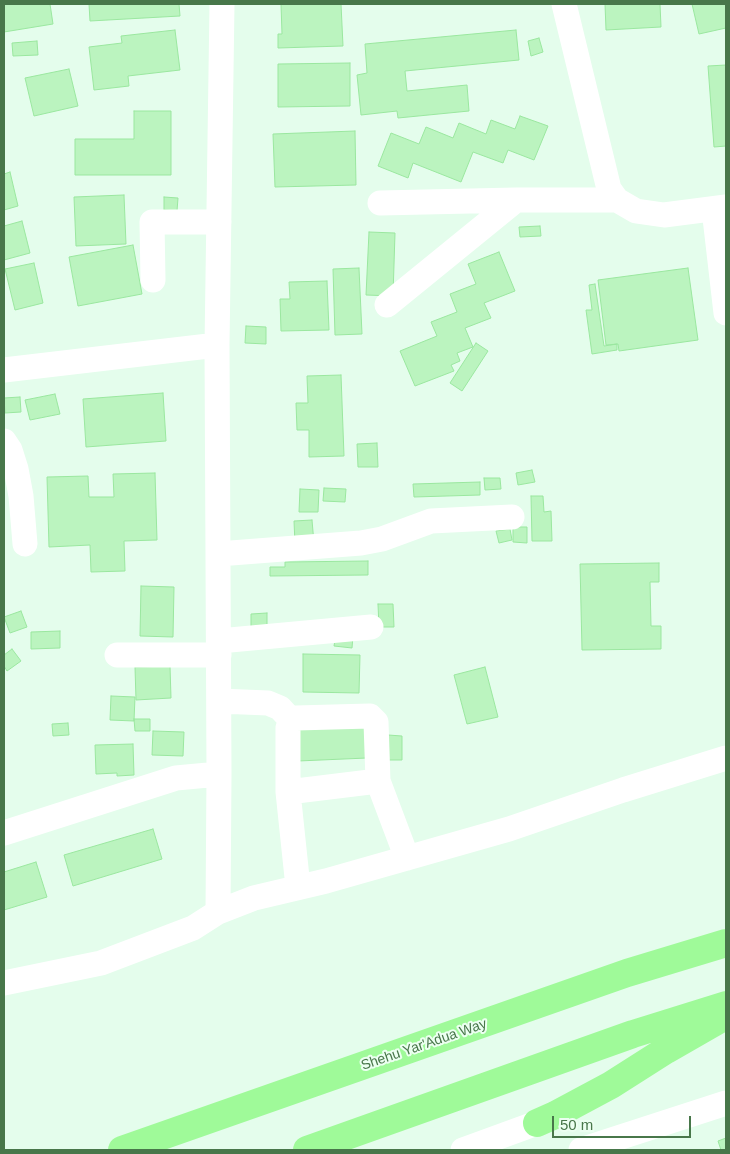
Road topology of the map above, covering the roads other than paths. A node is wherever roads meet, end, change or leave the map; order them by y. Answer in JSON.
{"nodes":[{"id":1,"x":222,"y":4,"type":"edge"},
{"id":2,"x":564,"y":4,"type":"edge"},
{"id":3,"x":516,"y":200,"type":"junction"},
{"id":4,"x":617,"y":200,"type":"junction"},
{"id":5,"x":380,"y":203,"type":"dead end"},
{"id":6,"x":720,"y":208,"type":"edge"},
{"id":7,"x":219,"y":222,"type":"junction"},
{"id":8,"x":153,"y":280,"type":"dead end"},
{"id":9,"x":387,"y":305,"type":"dead end"},
{"id":10,"x":726,"y":313,"type":"edge"},
{"id":11,"x":217,"y":345,"type":"junction"},
{"id":12,"x":4,"y":370,"type":"edge"},
{"id":13,"x":4,"y":441,"type":"edge"},
{"id":14,"x":512,"y":517,"type":"dead end"},
{"id":15,"x":25,"y":544,"type":"dead end"},
{"id":16,"x":218,"y":554,"type":"junction"},
{"id":17,"x":372,"y":627,"type":"dead end"},
{"id":18,"x":219,"y":648,"type":"junction"},
{"id":19,"x":118,"y":655,"type":"dead end"},
{"id":20,"x":219,"y":701,"type":"junction"},
{"id":21,"x":291,"y":720,"type":"junction"},
{"id":22,"x":726,"y":758,"type":"edge"},
{"id":23,"x":219,"y":774,"type":"junction"},
{"id":24,"x":378,"y":781,"type":"junction"},
{"id":25,"x":288,"y":792,"type":"junction"},
{"id":26,"x":4,"y":833,"type":"edge"},
{"id":27,"x":407,"y":858,"type":"junction"},
{"id":28,"x":298,"y":888,"type":"junction"},
{"id":29,"x":218,"y":912,"type":"junction"},
{"id":30,"x":726,"y":934,"type":"edge"},
{"id":31,"x":714,"y":946,"type":"edge"},
{"id":32,"x":4,"y":983,"type":"edge"},
{"id":33,"x":726,"y":1005,"type":"edge"},
{"id":34,"x":726,"y":1015,"type":"edge"},
{"id":35,"x":726,"y":1103,"type":"edge"},
{"id":36,"x":537,"y":1123,"type":"joint"},
{"id":37,"x":122,"y":1150,"type":"edge"},
{"id":38,"x":307,"y":1150,"type":"edge"},
{"id":39,"x":462,"y":1150,"type":"edge"},
{"id":40,"x":582,"y":1150,"type":"edge"}],
"edges":[{"from":1,"to":7,"type":"street"},
{"from":2,"to":4,"type":"street"},
{"from":3,"to":4,"type":"street"},
{"from":3,"to":5,"type":"street"},
{"from":3,"to":9,"type":"street"},
{"from":4,"to":6,"type":"street"},
{"from":6,"to":10,"type":"street"},
{"from":7,"to":8,"type":"street"},
{"from":7,"to":11,"type":"street"},
{"from":11,"to":12,"type":"street"},
{"from":11,"to":16,"type":"street"},
{"from":13,"to":15,"type":"street"},
{"from":14,"to":16,"type":"street"},
{"from":16,"to":18,"type":"street"},
{"from":17,"to":18,"type":"street"},
{"from":18,"to":19,"type":"street"},
{"from":18,"to":20,"type":"street"},
{"from":20,"to":21,"type":"street"},
{"from":20,"to":23,"type":"street"},
{"from":21,"to":24,"type":"street"},
{"from":21,"to":25,"type":"street"},
{"from":22,"to":27,"type":"street"},
{"from":23,"to":26,"type":"street"},
{"from":23,"to":29,"type":"street"},
{"from":24,"to":25,"type":"street"},
{"from":24,"to":27,"type":"street"},
{"from":25,"to":28,"type":"street"},
{"from":27,"to":28,"type":"street"},
{"from":28,"to":29,"type":"street"},
{"from":29,"to":32,"type":"street"},
{"from":30,"to":31,"type":"highway","name":"Shehu Yar'Adua Way"},
{"from":31,"to":37,"type":"highway","name":"Shehu Yar'Adua Way"},
{"from":33,"to":38,"type":"highway"},
{"from":34,"to":36,"type":"highway"},
{"from":35,"to":40,"type":"street"},
{"from":36,"to":39,"type":"street"}]}
